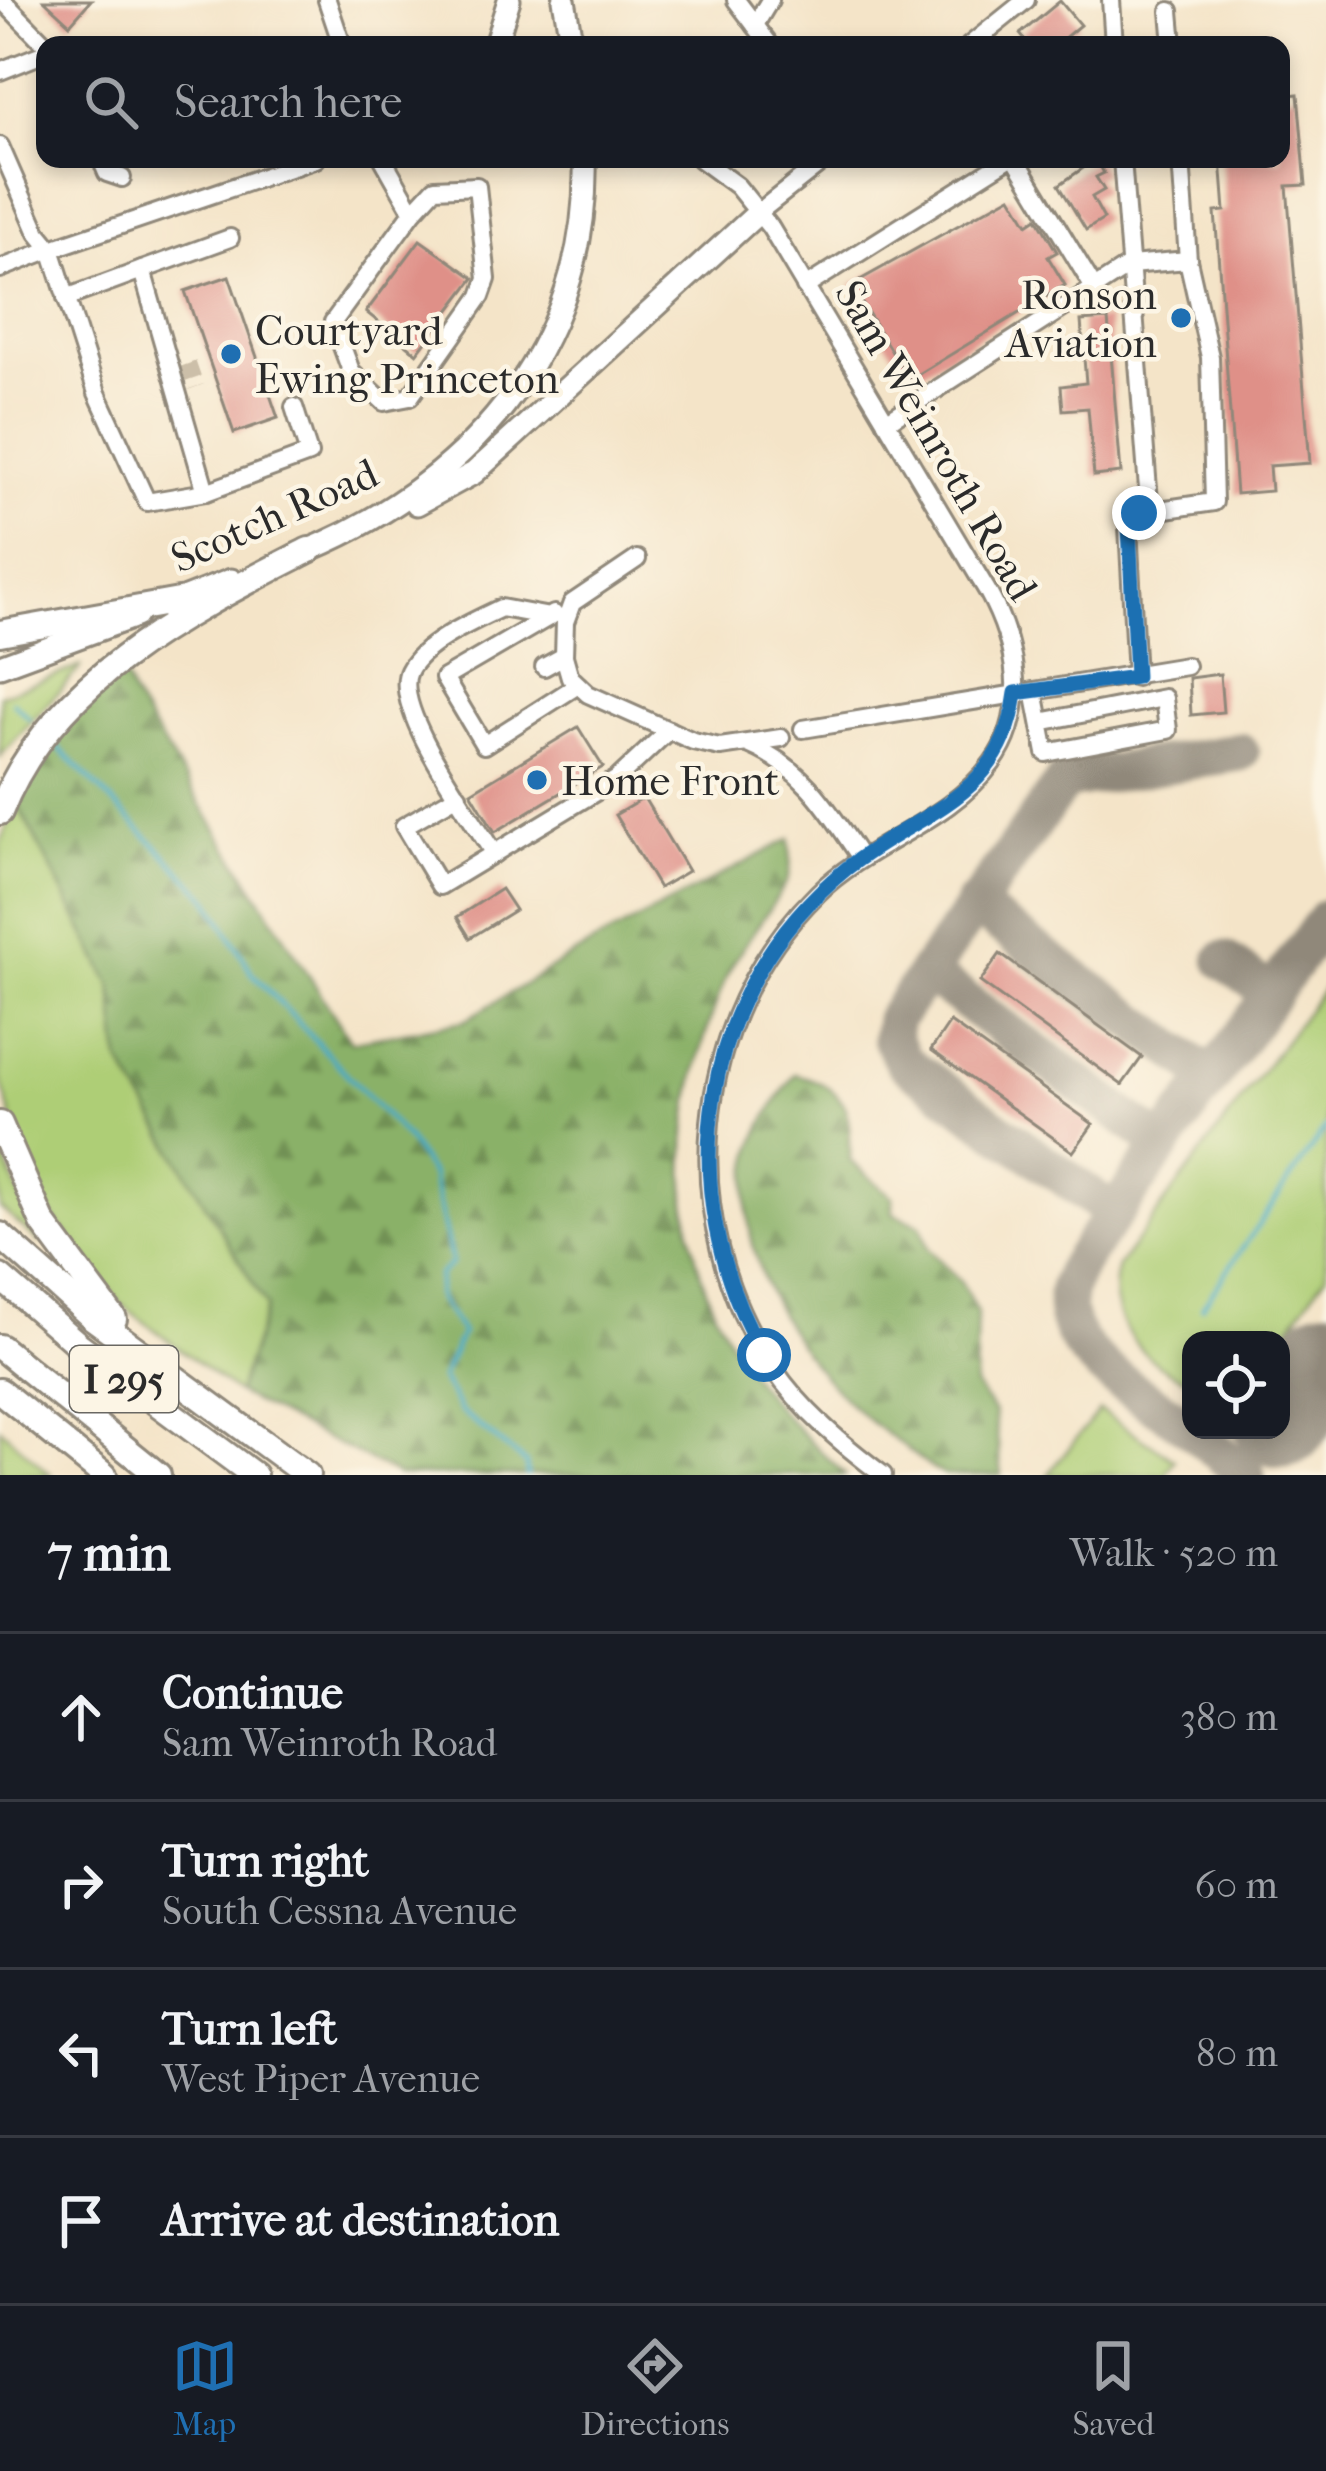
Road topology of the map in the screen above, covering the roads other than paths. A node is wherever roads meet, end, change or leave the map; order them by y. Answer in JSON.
{"nodes":[{"id":1,"x":2,"y":0,"type":"edge"},
{"id":2,"x":327,"y":0,"type":"edge"},
{"id":3,"x":509,"y":0,"type":"edge"},
{"id":4,"x":563,"y":0,"type":"edge"},
{"id":5,"x":736,"y":0,"type":"edge"},
{"id":6,"x":770,"y":0,"type":"edge"},
{"id":7,"x":1027,"y":0,"type":"edge"},
{"id":8,"x":1111,"y":0,"type":"edge"},
{"id":9,"x":1006,"y":7,"type":"edge"},
{"id":10,"x":1170,"y":11,"type":"dead end"},
{"id":11,"x":755,"y":25,"type":"junction"},
{"id":12,"x":339,"y":36,"type":"edge"},
{"id":13,"x":498,"y":36,"type":"edge"},
{"id":14,"x":570,"y":36,"type":"edge"},
{"id":15,"x":763,"y":36,"type":"edge"},
{"id":16,"x":979,"y":36,"type":"edge"},
{"id":17,"x":1113,"y":36,"type":"edge"},
{"id":18,"x":1172,"y":36,"type":"edge"},
{"id":19,"x":36,"y":39,"type":"edge"},
{"id":20,"x":36,"y":53,"type":"edge"},
{"id":21,"x":0,"y":71,"type":"edge"},
{"id":22,"x":0,"y":146,"type":"edge"},
{"id":23,"x":105,"y":168,"type":"edge"},
{"id":24,"x":290,"y":168,"type":"edge"},
{"id":25,"x":388,"y":168,"type":"edge"},
{"id":26,"x":585,"y":168,"type":"edge"},
{"id":27,"x":712,"y":168,"type":"edge"},
{"id":28,"x":815,"y":168,"type":"edge"},
{"id":29,"x":997,"y":168,"type":"edge"},
{"id":30,"x":1018,"y":168,"type":"edge"},
{"id":31,"x":1123,"y":168,"type":"edge"},
{"id":32,"x":1182,"y":168,"type":"edge"},
{"id":33,"x":122,"y":178,"type":"dead end"},
{"id":34,"x":412,"y":212,"type":"junction"},
{"id":35,"x":759,"y":212,"type":"junction"},
{"id":36,"x":230,"y":238,"type":"dead end"},
{"id":37,"x":51,"y":250,"type":"junction"},
{"id":38,"x":1188,"y":260,"type":"junction"},
{"id":39,"x":1130,"y":265,"type":"junction"},
{"id":40,"x":0,"y":268,"type":"edge"},
{"id":41,"x":142,"y":270,"type":"junction"},
{"id":42,"x":805,"y":287,"type":"junction"},
{"id":43,"x":1094,"y":288,"type":"junction"},
{"id":44,"x":66,"y":298,"type":"junction"},
{"id":45,"x":166,"y":362,"type":"junction"},
{"id":46,"x":188,"y":364,"type":"dead end"},
{"id":47,"x":196,"y":387,"type":"dead end"},
{"id":48,"x":178,"y":402,"type":"junction"},
{"id":49,"x":294,"y":406,"type":"dead end"},
{"id":50,"x":886,"y":422,"type":"junction"},
{"id":51,"x":206,"y":492,"type":"junction"},
{"id":52,"x":1139,"y":513,"type":"junction"},
{"id":53,"x":372,"y":522,"type":"junction"},
{"id":54,"x":309,"y":550,"type":"junction"},
{"id":55,"x":637,"y":559,"type":"dead end"},
{"id":56,"x":178,"y":601,"type":"junction"},
{"id":57,"x":572,"y":603,"type":"junction"},
{"id":58,"x":550,"y":617,"type":"junction"},
{"id":59,"x":0,"y":633,"type":"edge"},
{"id":60,"x":564,"y":656,"type":"junction"},
{"id":61,"x":0,"y":666,"type":"edge"},
{"id":62,"x":1186,"y":666,"type":"dead end"},
{"id":63,"x":544,"y":667,"type":"dead end"},
{"id":64,"x":1160,"y":672,"type":"junction"},
{"id":65,"x":1136,"y":677,"type":"junction"},
{"id":66,"x":578,"y":685,"type":"junction"},
{"id":67,"x":1025,"y":692,"type":"junction"},
{"id":68,"x":1164,"y":698,"type":"junction"},
{"id":69,"x":1040,"y":722,"type":"junction"},
{"id":70,"x":803,"y":729,"type":"dead end"},
{"id":71,"x":669,"y":730,"type":"junction"},
{"id":72,"x":781,"y":738,"type":"dead end"},
{"id":73,"x":750,"y":745,"type":"junction"},
{"id":74,"x":458,"y":795,"type":"junction"},
{"id":75,"x":0,"y":812,"type":"edge"},
{"id":76,"x":494,"y":854,"type":"junction"},
{"id":77,"x":861,"y":858,"type":"junction"},
{"id":78,"x":0,"y":1124,"type":"edge"},
{"id":79,"x":0,"y":1234,"type":"edge"},
{"id":80,"x":0,"y":1276,"type":"edge"},
{"id":81,"x":0,"y":1347,"type":"edge"},
{"id":82,"x":0,"y":1390,"type":"edge"},
{"id":83,"x":190,"y":1390,"type":"junction"},
{"id":84,"x":104,"y":1475,"type":"edge"},
{"id":85,"x":158,"y":1475,"type":"edge"},
{"id":86,"x":254,"y":1475,"type":"edge"},
{"id":87,"x":307,"y":1475,"type":"edge"},
{"id":88,"x":884,"y":1475,"type":"edge"}],
"edges":[{"from":1,"to":19,"type":"street"},
{"from":2,"to":12,"type":"street"},
{"from":3,"to":13,"type":"main road"},
{"from":4,"to":14,"type":"main road"},
{"from":5,"to":11,"type":"street"},
{"from":6,"to":11,"type":"street"},
{"from":7,"to":9,"type":"street"},
{"from":8,"to":17,"type":"street"},
{"from":9,"to":16,"type":"street"},
{"from":10,"to":18,"type":"street"},
{"from":11,"to":15,"type":"street"},
{"from":20,"to":21,"type":"street"},
{"from":22,"to":37,"type":"street"},
{"from":23,"to":33,"type":"street"},
{"from":24,"to":37,"type":"street"},
{"from":25,"to":34,"type":"street"},
{"from":26,"to":53,"type":"main road","name":"Scotch Road"},
{"from":27,"to":35,"type":"street","name":"Sam Weinroth Road"},
{"from":28,"to":35,"type":"street"},
{"from":29,"to":42,"type":"street"},
{"from":30,"to":43,"type":"street"},
{"from":31,"to":39,"type":"street"},
{"from":32,"to":38,"type":"street"},
{"from":34,"to":34,"type":"street"},
{"from":35,"to":42,"type":"street","name":"Sam Weinroth Road"},
{"from":35,"to":53,"type":"main road"},
{"from":36,"to":41,"type":"street"},
{"from":37,"to":40,"type":"street"},
{"from":37,"to":44,"type":"street"},
{"from":38,"to":39,"type":"street"},
{"from":38,"to":52,"type":"street"},
{"from":39,"to":43,"type":"street"},
{"from":39,"to":52,"type":"street"},
{"from":41,"to":44,"type":"street"},
{"from":41,"to":45,"type":"street"},
{"from":42,"to":50,"type":"street","name":"Sam Weinroth Road"},
{"from":43,"to":50,"type":"street"},
{"from":44,"to":51,"type":"street"},
{"from":45,"to":46,"type":"street"},
{"from":45,"to":48,"type":"street"},
{"from":47,"to":48,"type":"street"},
{"from":48,"to":51,"type":"street"},
{"from":49,"to":51,"type":"street"},
{"from":50,"to":67,"type":"street","name":"Sam Weinroth Road"},
{"from":52,"to":65,"type":"street"},
{"from":53,"to":54,"type":"main road","name":"Scotch Road"},
{"from":54,"to":56,"type":"main road","name":"Scotch Road"},
{"from":54,"to":75,"type":"highway"},
{"from":55,"to":57,"type":"street"},
{"from":56,"to":59,"type":"highway"},
{"from":56,"to":61,"type":"main road","name":"Scotch Road"},
{"from":57,"to":58,"type":"street"},
{"from":57,"to":60,"type":"street"},
{"from":58,"to":66,"type":"street"},
{"from":58,"to":74,"type":"street"},
{"from":60,"to":63,"type":"street"},
{"from":60,"to":66,"type":"street"},
{"from":62,"to":64,"type":"street"},
{"from":64,"to":65,"type":"street"},
{"from":64,"to":68,"type":"street"},
{"from":65,"to":67,"type":"street"},
{"from":66,"to":71,"type":"street"},
{"from":67,"to":69,"type":"street"},
{"from":67,"to":70,"type":"street"},
{"from":67,"to":77,"type":"street","name":"Sam Weinroth Road"},
{"from":68,"to":69,"type":"street"},
{"from":68,"to":69,"type":"street"},
{"from":71,"to":73,"type":"street"},
{"from":71,"to":76,"type":"street"},
{"from":72,"to":73,"type":"street"},
{"from":73,"to":77,"type":"street"},
{"from":74,"to":76,"type":"street"},
{"from":74,"to":76,"type":"street"},
{"from":77,"to":88,"type":"street","name":"Sam Weinroth Road"},
{"from":78,"to":83,"type":"highway"},
{"from":79,"to":83,"type":"highway"},
{"from":80,"to":86,"type":"highway","number":"I 295"},
{"from":81,"to":85,"type":"highway","number":"I 295"},
{"from":82,"to":84,"type":"highway"},
{"from":83,"to":87,"type":"highway"}]}
